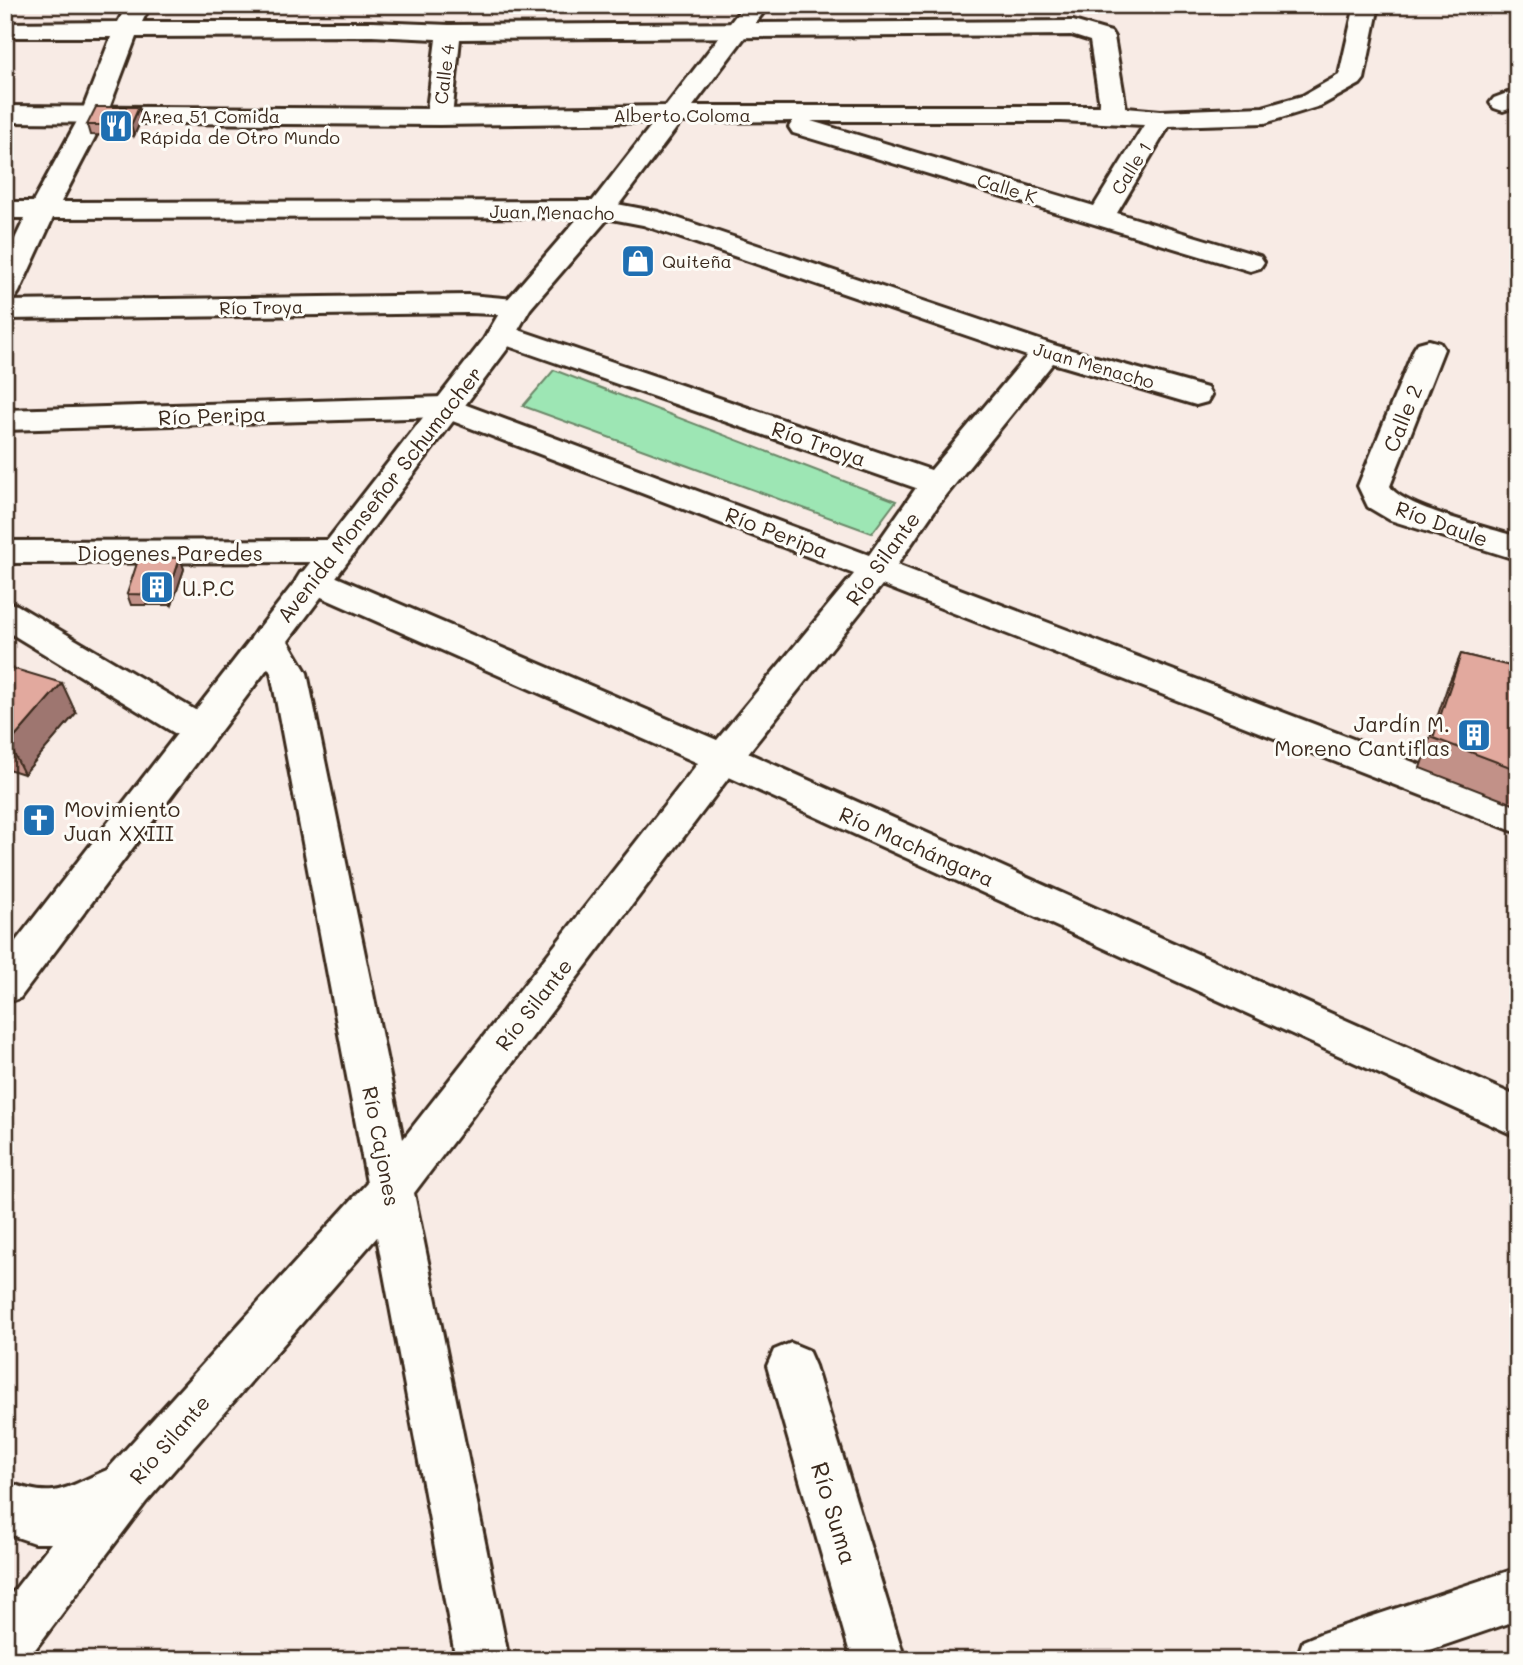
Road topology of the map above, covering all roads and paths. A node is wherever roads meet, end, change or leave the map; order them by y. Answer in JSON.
{"nodes":[{"id":1,"x":139,"y":5,"type":"edge"},
{"id":2,"x":378,"y":5,"type":"edge"},
{"id":3,"x":757,"y":5,"type":"edge"},
{"id":4,"x":1367,"y":5,"type":"edge"},
{"id":5,"x":519,"y":17,"type":"edge"},
{"id":6,"x":739,"y":28,"type":"junction"},
{"id":7,"x":372,"y":29,"type":"junction"},
{"id":8,"x":5,"y":30,"type":"edge"},
{"id":9,"x":126,"y":31,"type":"junction"},
{"id":10,"x":449,"y":32,"type":"junction"},
{"id":11,"x":5,"y":114,"type":"edge"},
{"id":12,"x":94,"y":114,"type":"junction"},
{"id":13,"x":676,"y":114,"type":"junction"},
{"id":14,"x":1114,"y":114,"type":"junction"},
{"id":15,"x":763,"y":115,"type":"junction"},
{"id":16,"x":439,"y":117,"type":"junction"},
{"id":17,"x":1161,"y":119,"type":"junction"},
{"id":18,"x":601,"y":209,"type":"junction"},
{"id":19,"x":5,"y":210,"type":"edge"},
{"id":20,"x":42,"y":211,"type":"junction"},
{"id":21,"x":1101,"y":217,"type":"junction"},
{"id":22,"x":1250,"y":262,"type":"dead end"},
{"id":23,"x":5,"y":292,"type":"edge"},
{"id":24,"x":517,"y":306,"type":"junction"},
{"id":25,"x":5,"y":310,"type":"edge"},
{"id":26,"x":502,"y":334,"type":"junction"},
{"id":27,"x":1429,"y":349,"type":"dead end"},
{"id":28,"x":1046,"y":352,"type":"junction"},
{"id":29,"x":1196,"y":395,"type":"dead end"},
{"id":30,"x":445,"y":407,"type":"junction"},
{"id":31,"x":5,"y":420,"type":"edge"},
{"id":32,"x":938,"y":484,"type":"junction"},
{"id":33,"x":1374,"y":486,"type":"joint"},
{"id":34,"x":1518,"y":549,"type":"edge"},
{"id":35,"x":5,"y":552,"type":"edge"},
{"id":36,"x":324,"y":566,"type":"junction"},
{"id":37,"x":876,"y":570,"type":"junction"},
{"id":38,"x":5,"y":614,"type":"edge"},
{"id":39,"x":269,"y":638,"type":"junction"},
{"id":40,"x":199,"y":730,"type":"junction"},
{"id":41,"x":723,"y":758,"type":"junction"},
{"id":42,"x":1518,"y":818,"type":"edge"},
{"id":43,"x":5,"y":986,"type":"edge"},
{"id":44,"x":1518,"y":1118,"type":"edge"},
{"id":45,"x":391,"y":1188,"type":"junction"},
{"id":46,"x":791,"y":1366,"type":"dead end"},
{"id":47,"x":128,"y":1484,"type":"junction"},
{"id":48,"x":5,"y":1506,"type":"edge"},
{"id":49,"x":1518,"y":1594,"type":"edge"},
{"id":50,"x":5,"y":1645,"type":"edge"},
{"id":51,"x":483,"y":1660,"type":"edge"},
{"id":52,"x":879,"y":1660,"type":"edge"},
{"id":53,"x":1322,"y":1660,"type":"edge"}],
"edges":[{"from":1,"to":9,"type":"street"},
{"from":2,"to":7,"type":"street"},
{"from":3,"to":6,"type":"street","name":"Avenida Monseñor Schumacher"},
{"from":4,"to":17,"type":"street","name":"Alberto Coloma"},
{"from":5,"to":6,"type":"street"},
{"from":5,"to":10,"type":"street"},
{"from":6,"to":13,"type":"street","name":"Avenida Monseñor Schumacher"},
{"from":6,"to":14,"type":"street"},
{"from":7,"to":9,"type":"street"},
{"from":7,"to":10,"type":"street"},
{"from":8,"to":9,"type":"street"},
{"from":9,"to":12,"type":"street"},
{"from":10,"to":16,"type":"street","name":"Calle 4"},
{"from":11,"to":12,"type":"street","name":"Alberto Coloma"},
{"from":12,"to":16,"type":"street","name":"Alberto Coloma"},
{"from":12,"to":20,"type":"street"},
{"from":13,"to":15,"type":"street","name":"Alberto Coloma"},
{"from":13,"to":16,"type":"street","name":"Alberto Coloma"},
{"from":13,"to":18,"type":"street","name":"Avenida Monseñor Schumacher"},
{"from":14,"to":15,"type":"street","name":"Alberto Coloma"},
{"from":14,"to":17,"type":"street","name":"Alberto Coloma"},
{"from":15,"to":21,"type":"street","name":"Calle K"},
{"from":17,"to":21,"type":"street","name":"Calle 1"},
{"from":18,"to":20,"type":"street","name":"Juan Menacho"},
{"from":18,"to":24,"type":"street","name":"Avenida Monseñor Schumacher"},
{"from":18,"to":28,"type":"street","name":"Juan Menacho"},
{"from":19,"to":20,"type":"street","name":"Juan Menacho"},
{"from":20,"to":23,"type":"street"},
{"from":21,"to":22,"type":"street","name":"Calle K"},
{"from":24,"to":25,"type":"street","name":"Río Troya"},
{"from":24,"to":26,"type":"street","name":"Avenida Monseñor Schumacher"},
{"from":26,"to":30,"type":"street","name":"Avenida Monseñor Schumacher"},
{"from":26,"to":32,"type":"street","name":"Río Troya"},
{"from":27,"to":33,"type":"street","name":"Calle 2"},
{"from":28,"to":29,"type":"street","name":"Juan Menacho"},
{"from":28,"to":32,"type":"street","name":"Río Silante"},
{"from":30,"to":31,"type":"street","name":"Río Peripa"},
{"from":30,"to":36,"type":"street","name":"Avenida Monseñor Schumacher"},
{"from":30,"to":37,"type":"street","name":"Río Peripa"},
{"from":32,"to":37,"type":"street","name":"Río Silante"},
{"from":33,"to":34,"type":"street","name":"Río Daule"},
{"from":35,"to":36,"type":"street","name":"Diogenes Paredes"},
{"from":36,"to":39,"type":"street","name":"Avenida Monseñor Schumacher"},
{"from":36,"to":41,"type":"street","name":"Río Machángara"},
{"from":37,"to":41,"type":"street","name":"Río Silante"},
{"from":37,"to":42,"type":"street","name":"Río Peripa"},
{"from":38,"to":40,"type":"street"},
{"from":39,"to":40,"type":"street","name":"Avenida Monseñor Schumacher"},
{"from":39,"to":45,"type":"street","name":"Río Cajones"},
{"from":40,"to":43,"type":"street","name":"Avenida Monseñor Schumacher"},
{"from":41,"to":44,"type":"street","name":"Río Machángara"},
{"from":41,"to":45,"type":"street","name":"Río Silante"},
{"from":45,"to":47,"type":"street","name":"Río Silante"},
{"from":45,"to":51,"type":"street","name":"Río Cajones"},
{"from":46,"to":52,"type":"street","name":"Río Suma"},
{"from":47,"to":48,"type":"street"},
{"from":47,"to":50,"type":"street","name":"Río Silante"},
{"from":49,"to":53,"type":"street"}]}
